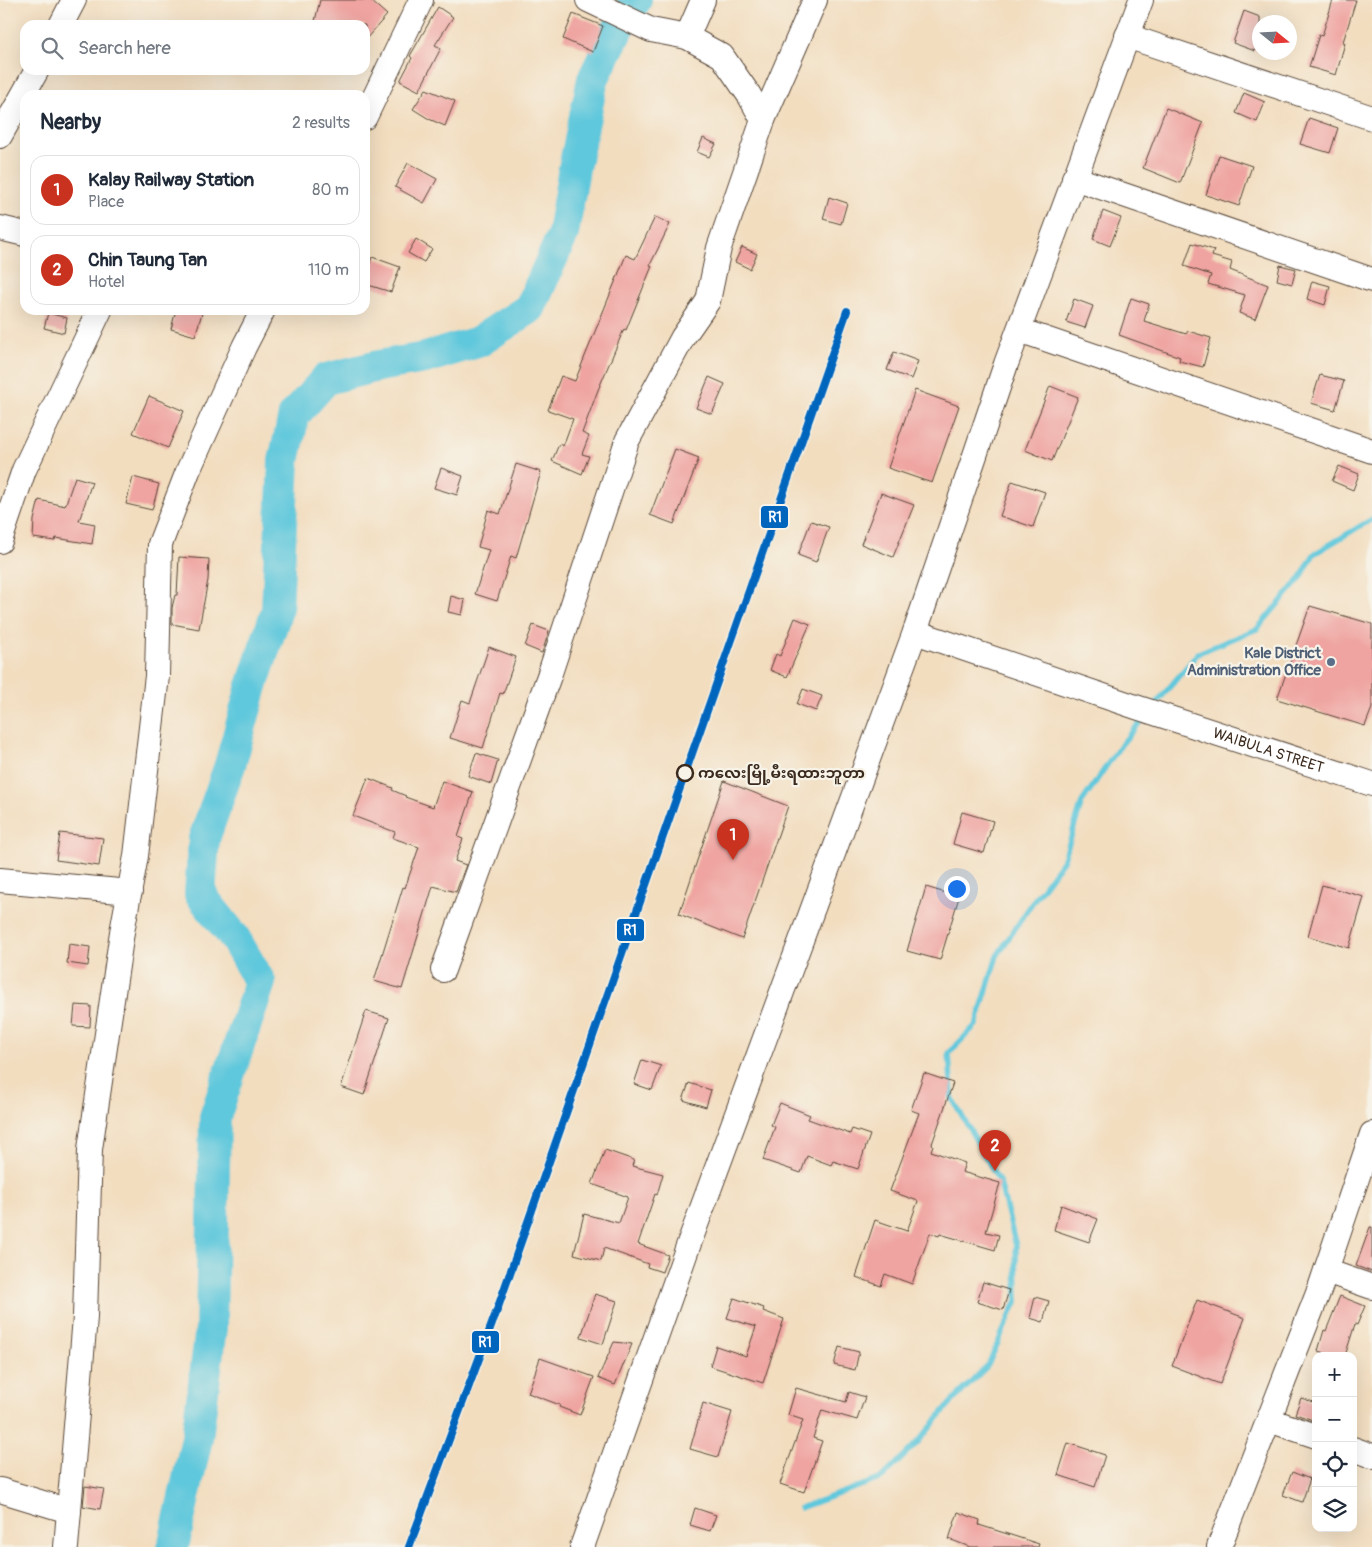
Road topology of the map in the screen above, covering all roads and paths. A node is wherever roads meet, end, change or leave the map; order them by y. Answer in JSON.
{"nodes":[{"id":1,"x":74,"y":0,"type":"edge"},
{"id":2,"x":421,"y":0,"type":"edge"},
{"id":3,"x":703,"y":0,"type":"edge"},
{"id":4,"x":815,"y":0,"type":"edge"},
{"id":5,"x":1141,"y":0,"type":"edge"},
{"id":6,"x":592,"y":2,"type":"edge"},
{"id":7,"x":64,"y":20,"type":"edge"},
{"id":8,"x":1127,"y":36,"type":"junction"},
{"id":9,"x":687,"y":37,"type":"junction"},
{"id":10,"x":34,"y":75,"type":"edge"},
{"id":11,"x":26,"y":90,"type":"edge"},
{"id":12,"x":20,"y":100,"type":"edge"},
{"id":13,"x":370,"y":107,"type":"edge"},
{"id":14,"x":1372,"y":118,"type":"edge"},
{"id":15,"x":763,"y":120,"type":"junction"},
{"id":16,"x":0,"y":136,"type":"edge"},
{"id":17,"x":1074,"y":178,"type":"junction"},
{"id":18,"x":0,"y":228,"type":"edge"},
{"id":19,"x":20,"y":233,"type":"edge"},
{"id":20,"x":1372,"y":280,"type":"edge"},
{"id":21,"x":98,"y":315,"type":"edge"},
{"id":22,"x":260,"y":315,"type":"edge"},
{"id":23,"x":1018,"y":330,"type":"junction"},
{"id":24,"x":1372,"y":451,"type":"edge"},
{"id":25,"x":0,"y":541,"type":"edge"},
{"id":26,"x":915,"y":632,"type":"junction"},
{"id":27,"x":1372,"y":784,"type":"edge"},
{"id":28,"x":0,"y":880,"type":"edge"},
{"id":29,"x":130,"y":892,"type":"junction"},
{"id":30,"x":443,"y":970,"type":"dead end"},
{"id":31,"x":1372,"y":1134,"type":"edge"},
{"id":32,"x":1326,"y":1271,"type":"junction"},
{"id":33,"x":1372,"y":1287,"type":"edge"},
{"id":34,"x":1269,"y":1420,"type":"junction"},
{"id":35,"x":1312,"y":1435,"type":"edge"},
{"id":36,"x":1357,"y":1450,"type":"edge"},
{"id":37,"x":1372,"y":1456,"type":"edge"},
{"id":38,"x":0,"y":1490,"type":"edge"},
{"id":39,"x":69,"y":1511,"type":"junction"},
{"id":40,"x":66,"y":1547,"type":"edge"},
{"id":41,"x":582,"y":1547,"type":"edge"},
{"id":42,"x":1219,"y":1547,"type":"edge"}],
"edges":[{"from":1,"to":7,"type":"street"},
{"from":2,"to":13,"type":"street"},
{"from":3,"to":9,"type":"street"},
{"from":4,"to":15,"type":"street"},
{"from":5,"to":8,"type":"street"},
{"from":6,"to":9,"type":"street"},
{"from":8,"to":14,"type":"street"},
{"from":8,"to":17,"type":"street"},
{"from":9,"to":15,"type":"street"},
{"from":10,"to":11,"type":"street"},
{"from":12,"to":16,"type":"street"},
{"from":15,"to":30,"type":"street"},
{"from":17,"to":20,"type":"street"},
{"from":17,"to":23,"type":"street"},
{"from":18,"to":19,"type":"street"},
{"from":21,"to":25,"type":"street"},
{"from":22,"to":29,"type":"street"},
{"from":23,"to":24,"type":"street"},
{"from":23,"to":26,"type":"street"},
{"from":26,"to":27,"type":"street","name":"WAIBULA STREET"},
{"from":26,"to":41,"type":"street"},
{"from":28,"to":29,"type":"street"},
{"from":29,"to":39,"type":"street"},
{"from":31,"to":32,"type":"street"},
{"from":32,"to":33,"type":"street"},
{"from":32,"to":34,"type":"street"},
{"from":34,"to":35,"type":"street"},
{"from":34,"to":42,"type":"street"},
{"from":36,"to":37,"type":"street"},
{"from":38,"to":39,"type":"street"},
{"from":39,"to":40,"type":"street"}]}
